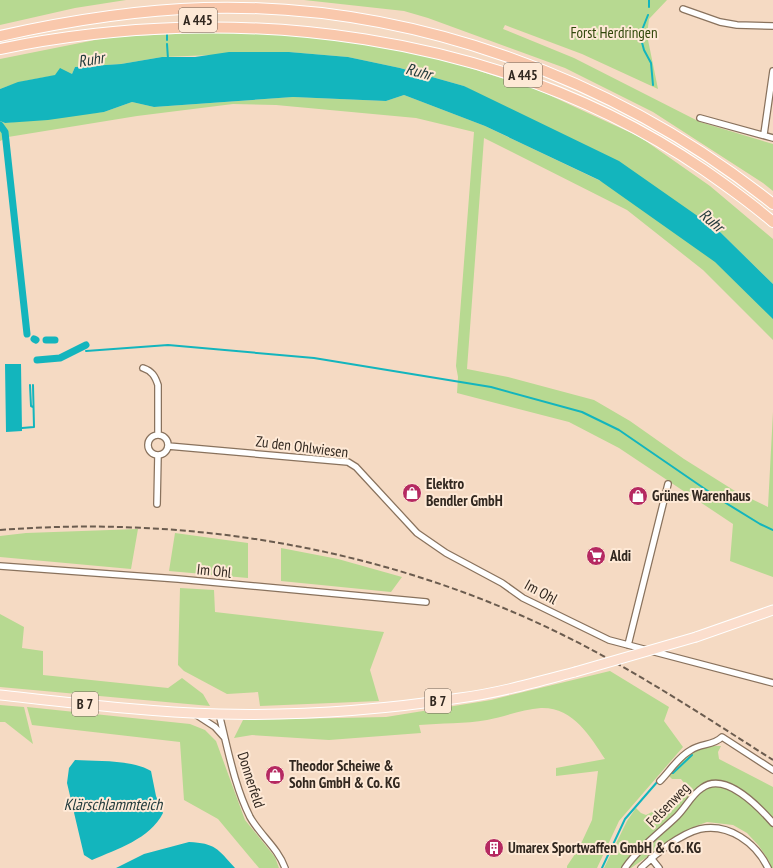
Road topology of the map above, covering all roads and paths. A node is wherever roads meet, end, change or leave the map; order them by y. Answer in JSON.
{"nodes":[{"id":1,"x":683,"y":9,"type":"dead end"},
{"id":2,"x":773,"y":26,"type":"edge"},
{"id":3,"x":0,"y":36,"type":"edge"},
{"id":4,"x":0,"y":49,"type":"edge"},
{"id":5,"x":773,"y":71,"type":"edge"},
{"id":6,"x":700,"y":118,"type":"dead end"},
{"id":7,"x":764,"y":134,"type":"junction"},
{"id":8,"x":773,"y":138,"type":"edge"},
{"id":9,"x":773,"y":204,"type":"edge"},
{"id":10,"x":773,"y":222,"type":"edge"},
{"id":11,"x":143,"y":368,"type":"dead end"},
{"id":12,"x":158,"y":435,"type":"junction"},
{"id":13,"x":168,"y":446,"type":"junction"},
{"id":14,"x":158,"y":455,"type":"junction"},
{"id":15,"x":668,"y":484,"type":"dead end"},
{"id":16,"x":157,"y":504,"type":"dead end"},
{"id":17,"x":446,"y":553,"type":"joint"},
{"id":18,"x":0,"y":566,"type":"edge"},
{"id":19,"x":426,"y":602,"type":"dead end"},
{"id":20,"x":773,"y":610,"type":"edge"},
{"id":21,"x":628,"y":645,"type":"junction"},
{"id":22,"x":773,"y":683,"type":"edge"},
{"id":23,"x":0,"y":694,"type":"edge"},
{"id":24,"x":191,"y":712,"type":"junction"},
{"id":25,"x":220,"y":714,"type":"junction"},
{"id":26,"x":225,"y":738,"type":"junction"},
{"id":27,"x":773,"y":770,"type":"edge"},
{"id":28,"x":660,"y":781,"type":"dead end"},
{"id":29,"x":773,"y":823,"type":"edge"},
{"id":30,"x":651,"y":858,"type":"junction"},
{"id":31,"x":284,"y":868,"type":"edge"},
{"id":32,"x":625,"y":868,"type":"edge"},
{"id":33,"x":641,"y":868,"type":"edge"},
{"id":34,"x":659,"y":868,"type":"edge"},
{"id":35,"x":768,"y":868,"type":"edge"}],
"edges":[{"from":1,"to":2,"type":"street"},
{"from":3,"to":9,"type":"highway","number":"A 445"},
{"from":4,"to":10,"type":"highway","number":"A 445"},
{"from":5,"to":7,"type":"street"},
{"from":6,"to":7,"type":"street"},
{"from":7,"to":8,"type":"street"},
{"from":11,"to":12,"type":"street"},
{"from":12,"to":13,"type":"street"},
{"from":12,"to":14,"type":"street"},
{"from":13,"to":14,"type":"street"},
{"from":13,"to":17,"type":"street","name":"Zu den Ohlwiesen"},
{"from":14,"to":16,"type":"street"},
{"from":15,"to":21,"type":"street"},
{"from":17,"to":21,"type":"street","name":"Im Ohl"},
{"from":18,"to":19,"type":"street","name":"Im Ohl"},
{"from":20,"to":25,"type":"main road","number":"B 7","bridge":true},
{"from":21,"to":22,"type":"street","name":"Im Ohl"},
{"from":23,"to":24,"type":"main road","number":"B 7"},
{"from":24,"to":25,"type":"main road","number":"B 7"},
{"from":24,"to":26,"type":"street","name":"Donnerfeld"},
{"from":25,"to":26,"type":"street","name":"Donnerfeld"},
{"from":26,"to":31,"type":"street","name":"Donnerfeld"},
{"from":27,"to":28,"type":"street"},
{"from":29,"to":32,"type":"street","name":"Felsenweg"},
{"from":30,"to":33,"type":"street"},
{"from":30,"to":34,"type":"street"},
{"from":30,"to":35,"type":"street"}]}
